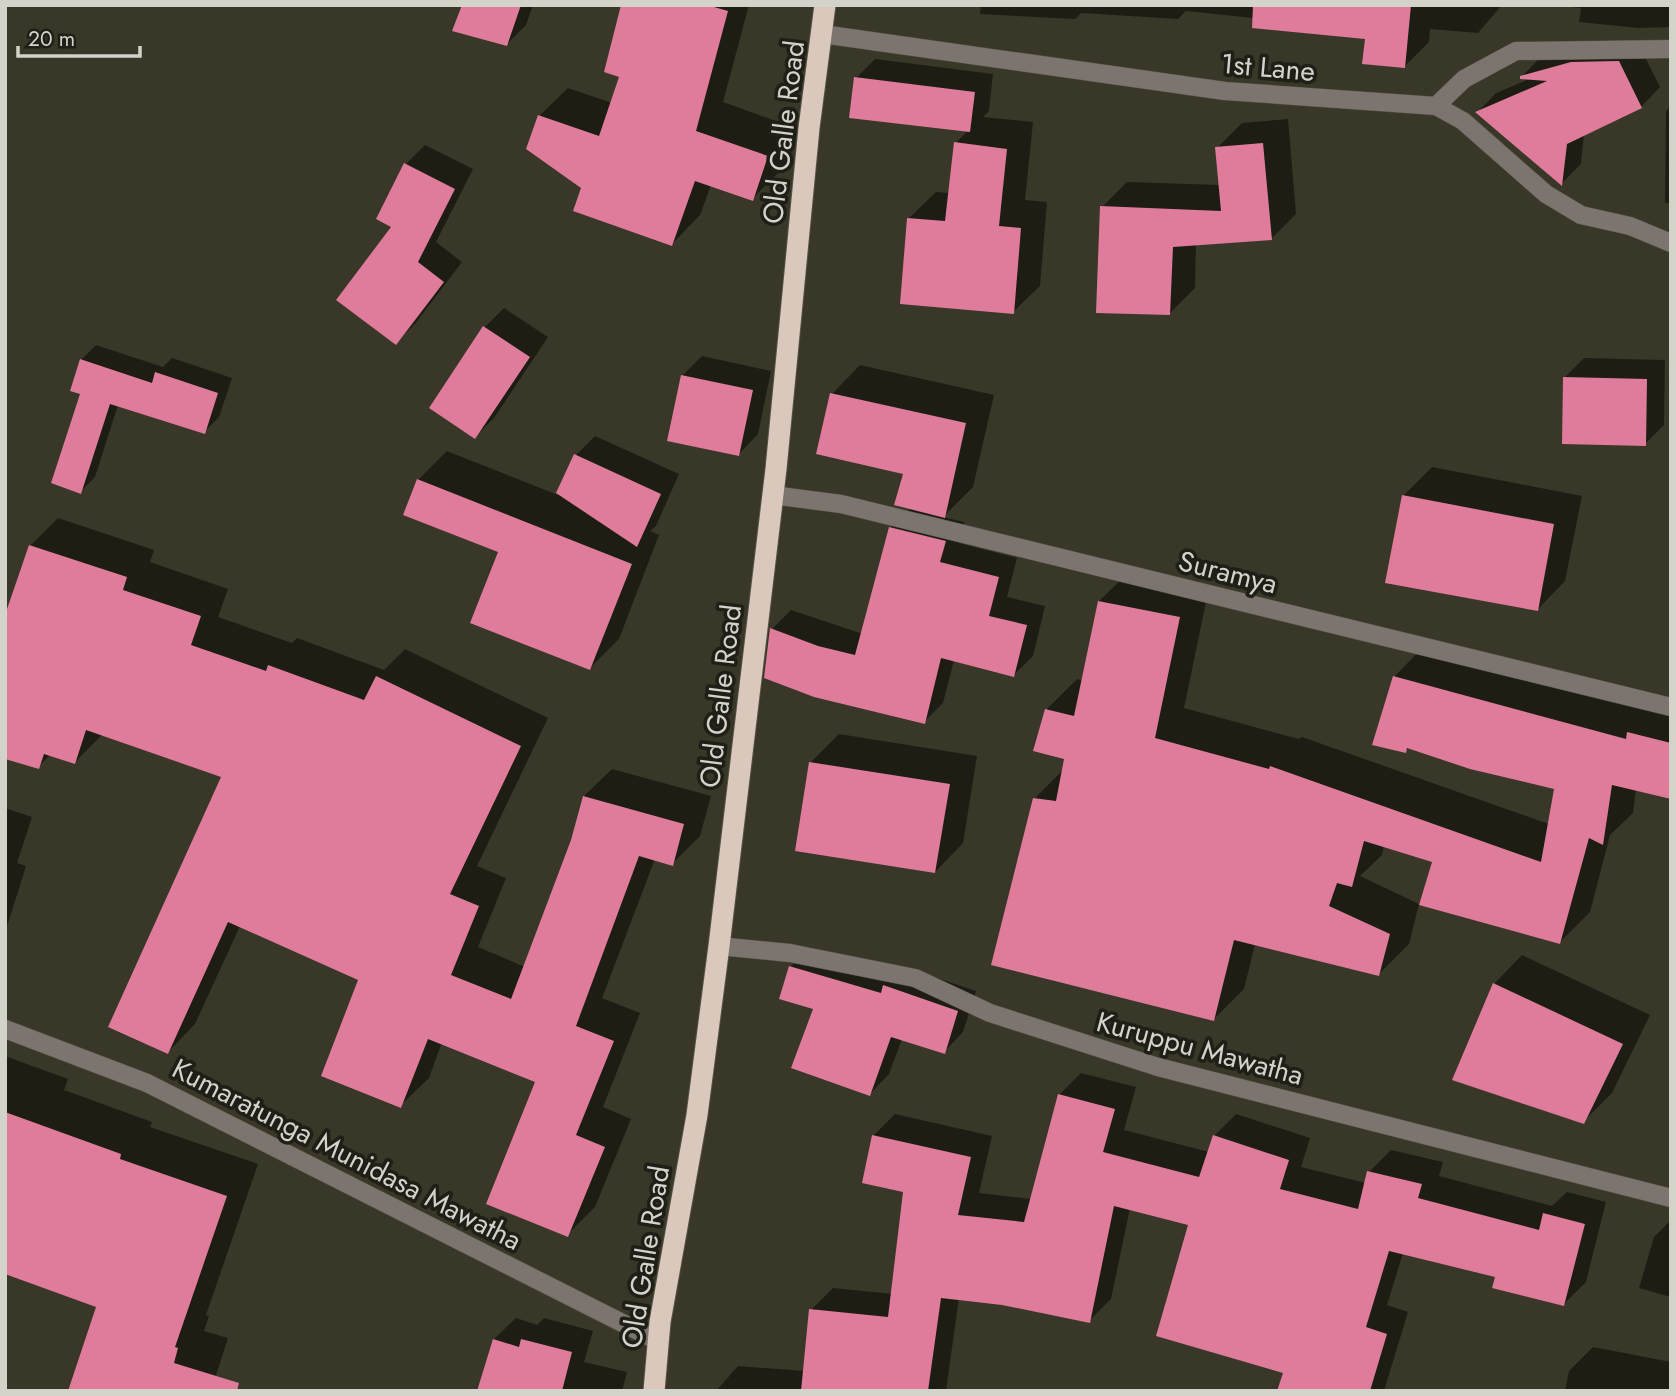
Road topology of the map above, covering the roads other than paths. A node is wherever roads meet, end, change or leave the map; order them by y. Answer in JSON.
{"nodes":[{"id":1,"x":825,"y":5,"type":"edge"},
{"id":2,"x":822,"y":34,"type":"junction"},
{"id":3,"x":1671,"y":49,"type":"edge"},
{"id":4,"x":1436,"y":106,"type":"junction"},
{"id":5,"x":1671,"y":243,"type":"edge"},
{"id":6,"x":772,"y":495,"type":"junction"},
{"id":7,"x":1671,"y":707,"type":"edge"},
{"id":8,"x":719,"y":946,"type":"junction"},
{"id":9,"x":5,"y":1029,"type":"edge"},
{"id":10,"x":1671,"y":1198,"type":"edge"},
{"id":11,"x":658,"y":1341,"type":"junction"},
{"id":12,"x":654,"y":1391,"type":"edge"}],
"edges":[{"from":1,"to":2,"type":"highway","name":"Old Galle Road"},
{"from":2,"to":4,"type":"street","name":"1st Lane"},
{"from":2,"to":6,"type":"highway","name":"Old Galle Road"},
{"from":3,"to":4,"type":"street"},
{"from":4,"to":5,"type":"street","name":"1st Lane"},
{"from":6,"to":7,"type":"street","name":"Suramya"},
{"from":6,"to":8,"type":"highway","name":"Old Galle Road"},
{"from":8,"to":10,"type":"street","name":"Kuruppu Mawatha"},
{"from":8,"to":11,"type":"highway","name":"Old Galle Road"},
{"from":9,"to":11,"type":"street","name":"Kumaratunga Munidasa Mawatha"},
{"from":11,"to":12,"type":"highway","name":"Old Galle Road"}]}
